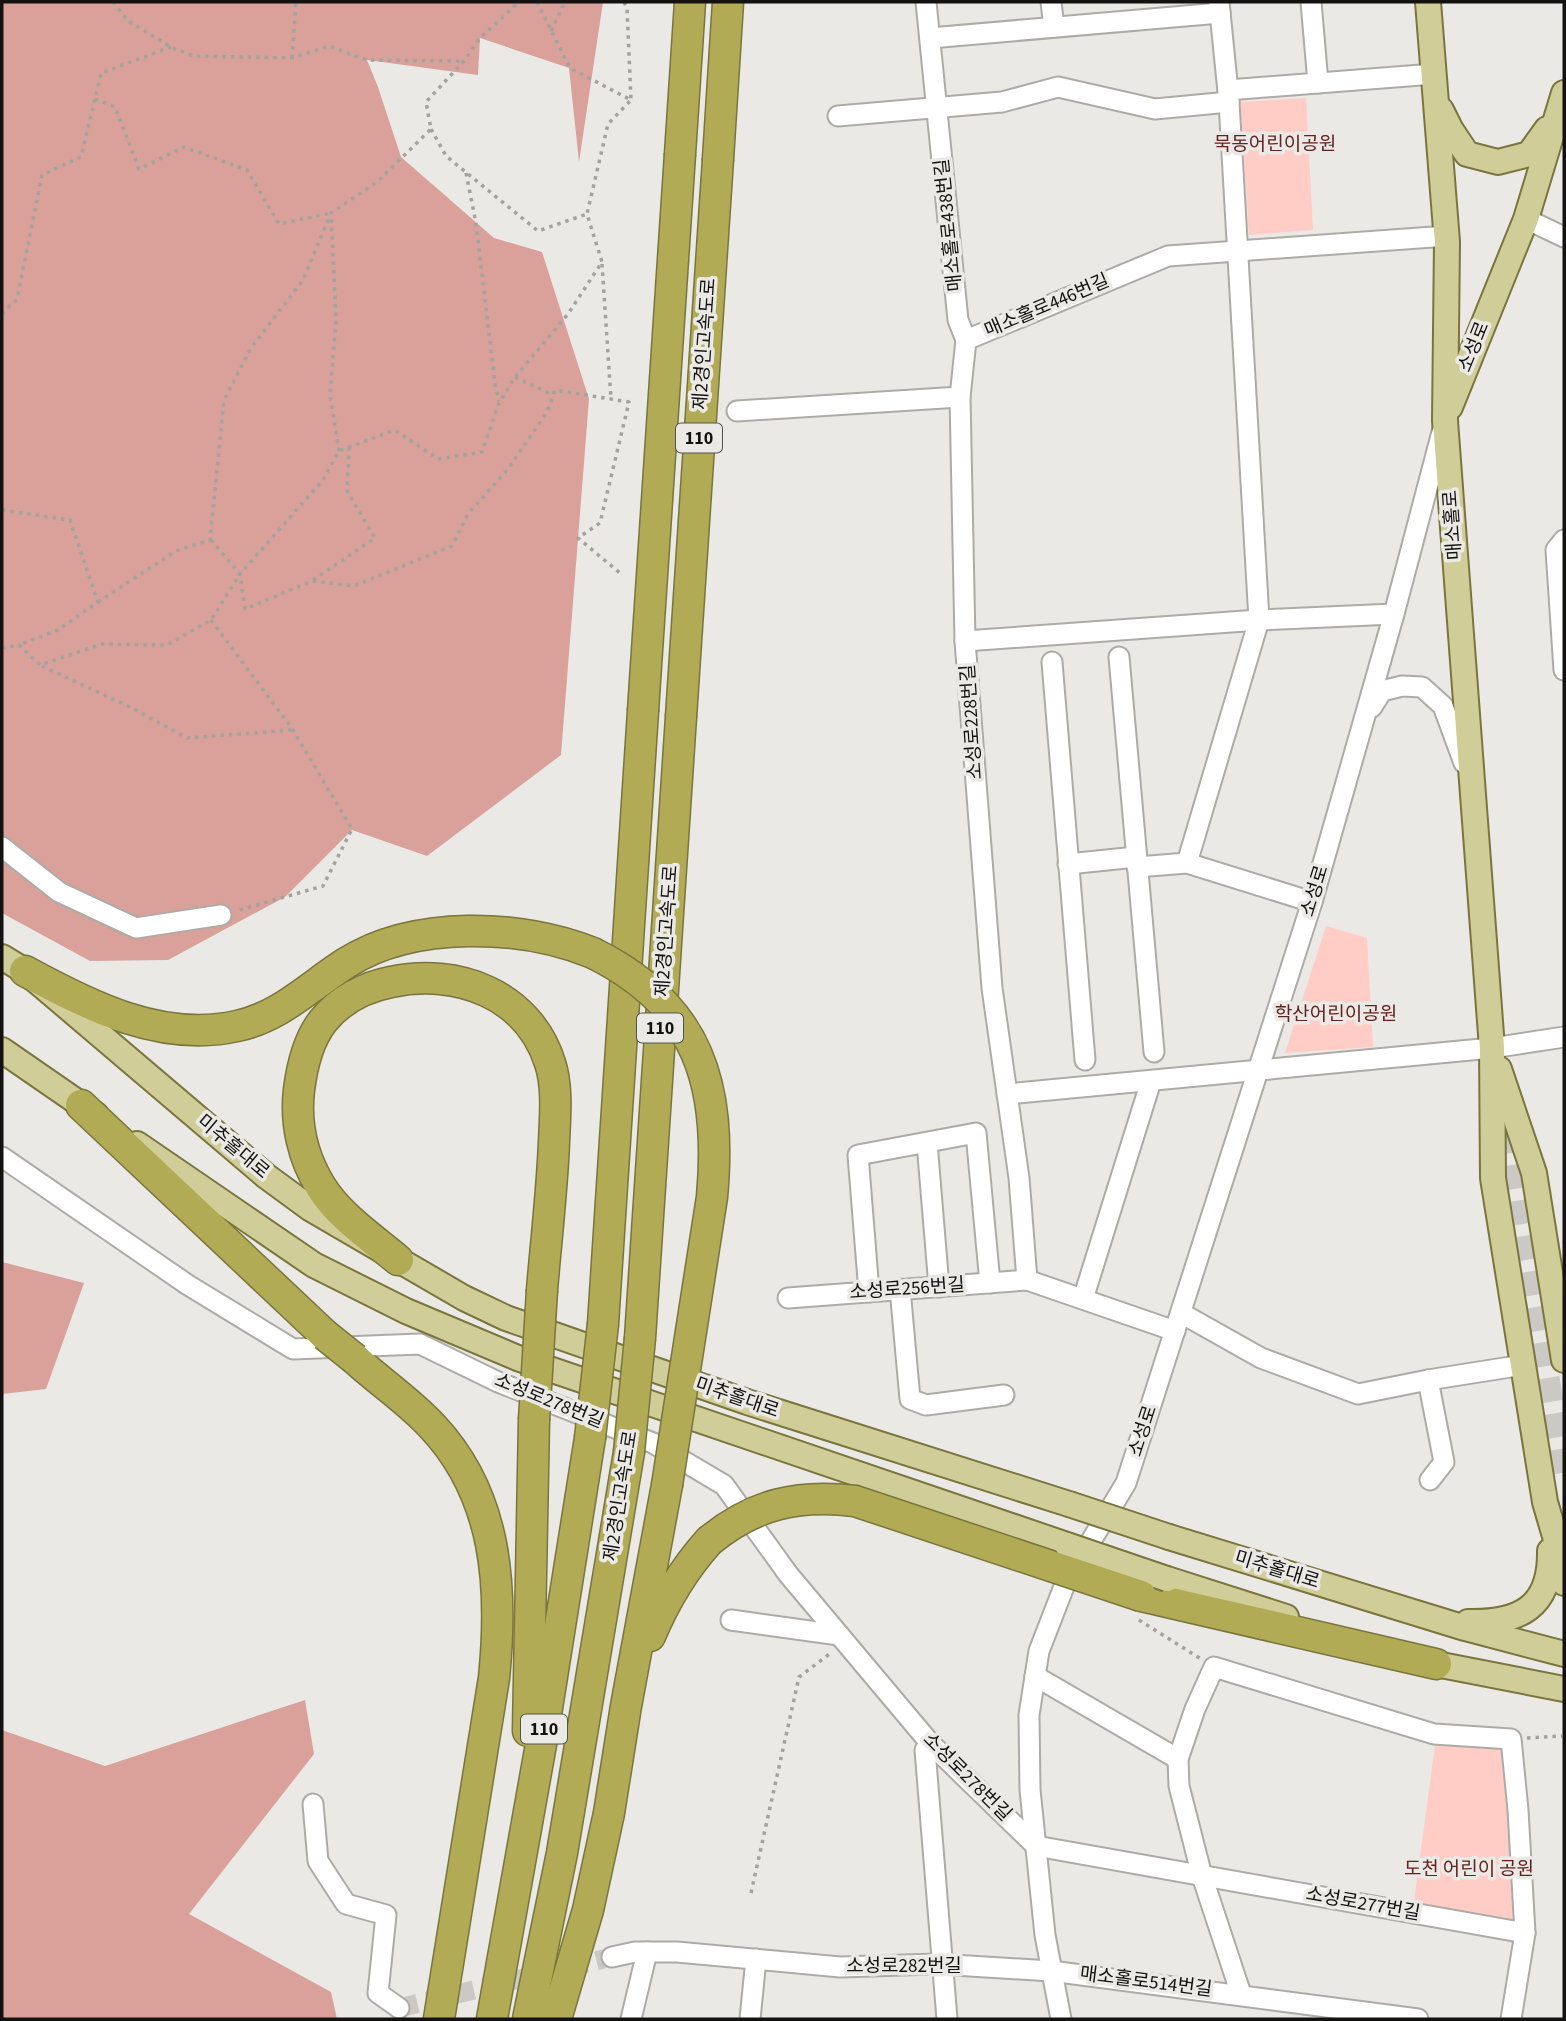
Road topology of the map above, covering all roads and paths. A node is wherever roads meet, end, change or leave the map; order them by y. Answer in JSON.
{"nodes":[{"id":1,"x":113,"y":2,"type":"edge"},
{"id":2,"x":296,"y":2,"type":"edge"},
{"id":3,"x":519,"y":2,"type":"edge"},
{"id":4,"x":537,"y":2,"type":"edge"},
{"id":5,"x":565,"y":2,"type":"edge"},
{"id":6,"x":624,"y":2,"type":"edge"},
{"id":7,"x":690,"y":2,"type":"edge"},
{"id":8,"x":728,"y":2,"type":"edge"},
{"id":9,"x":926,"y":2,"type":"edge"},
{"id":10,"x":1051,"y":2,"type":"edge"},
{"id":11,"x":1311,"y":2,"type":"edge"},
{"id":12,"x":1428,"y":2,"type":"edge"},
{"id":13,"x":1220,"y":7,"type":"edge"},
{"id":14,"x":1054,"y":27,"type":"junction"},
{"id":15,"x":551,"y":31,"type":"junction"},
{"id":16,"x":930,"y":38,"type":"junction"},
{"id":17,"x":171,"y":47,"type":"junction"},
{"id":18,"x":292,"y":58,"type":"junction"},
{"id":19,"x":464,"y":61,"type":"junction"},
{"id":20,"x":1434,"y":74,"type":"junction"},
{"id":21,"x":1318,"y":83,"type":"junction"},
{"id":22,"x":1228,"y":96,"type":"junction"},
{"id":23,"x":95,"y":99,"type":"junction"},
{"id":24,"x":1436,"y":99,"type":"junction"},
{"id":25,"x":631,"y":100,"type":"junction"},
{"id":26,"x":1561,"y":104,"type":"edge"},
{"id":27,"x":937,"y":108,"type":"junction"},
{"id":28,"x":838,"y":116,"type":"dead end"},
{"id":29,"x":431,"y":129,"type":"junction"},
{"id":30,"x":466,"y":173,"type":"junction"},
{"id":31,"x":331,"y":213,"type":"junction"},
{"id":32,"x":587,"y":214,"type":"junction"},
{"id":33,"x":1526,"y":219,"type":"junction"},
{"id":34,"x":1447,"y":236,"type":"junction"},
{"id":35,"x":1564,"y":237,"type":"edge"},
{"id":36,"x":1237,"y":250,"type":"junction"},
{"id":37,"x":602,"y":262,"type":"junction"},
{"id":38,"x":2,"y":314,"type":"edge"},
{"id":39,"x":966,"y":340,"type":"junction"},
{"id":40,"x":515,"y":377,"type":"junction"},
{"id":41,"x":554,"y":395,"type":"junction"},
{"id":42,"x":960,"y":397,"type":"junction"},
{"id":43,"x":611,"y":399,"type":"junction"},
{"id":44,"x":499,"y":403,"type":"junction"},
{"id":45,"x":737,"y":411,"type":"dead end"},
{"id":46,"x":1445,"y":421,"type":"junction"},
{"id":47,"x":339,"y":451,"type":"junction"},
{"id":48,"x":2,"y":510,"type":"edge"},
{"id":49,"x":210,"y":540,"type":"junction"},
{"id":50,"x":1564,"y":540,"type":"edge"},
{"id":51,"x":620,"y":573,"type":"dead end"},
{"id":52,"x":240,"y":574,"type":"junction"},
{"id":53,"x":312,"y":581,"type":"junction"},
{"id":54,"x":98,"y":603,"type":"junction"},
{"id":55,"x":1394,"y":614,"type":"junction"},
{"id":56,"x":211,"y":620,"type":"junction"},
{"id":57,"x":1259,"y":620,"type":"junction"},
{"id":58,"x":965,"y":641,"type":"junction"},
{"id":59,"x":19,"y":645,"type":"junction"},
{"id":60,"x":2,"y":648,"type":"edge"},
{"id":61,"x":1119,"y":657,"type":"dead end"},
{"id":62,"x":1052,"y":662,"type":"dead end"},
{"id":63,"x":40,"y":665,"type":"junction"},
{"id":64,"x":1564,"y":670,"type":"edge"},
{"id":65,"x":1364,"y":720,"type":"junction"},
{"id":66,"x":293,"y":730,"type":"junction"},
{"id":67,"x":1473,"y":794,"type":"junction"},
{"id":68,"x":2,"y":847,"type":"edge"},
{"id":69,"x":1137,"y":862,"type":"junction"},
{"id":70,"x":1187,"y":863,"type":"junction"},
{"id":71,"x":1068,"y":864,"type":"junction"},
{"id":72,"x":1312,"y":902,"type":"junction"},
{"id":73,"x":221,"y":915,"type":"joint"},
{"id":74,"x":13,"y":964,"type":"edge"},
{"id":75,"x":1564,"y":1037,"type":"edge"},
{"id":76,"x":1492,"y":1048,"type":"junction"},
{"id":77,"x":2,"y":1050,"type":"edge"},
{"id":78,"x":1154,"y":1052,"type":"dead end"},
{"id":79,"x":1085,"y":1060,"type":"dead end"},
{"id":80,"x":1258,"y":1072,"type":"junction"},
{"id":81,"x":1151,"y":1081,"type":"junction"},
{"id":82,"x":1007,"y":1094,"type":"junction"},
{"id":83,"x":81,"y":1105,"type":"junction"},
{"id":84,"x":927,"y":1143,"type":"junction"},
{"id":85,"x":2,"y":1157,"type":"edge"},
{"id":86,"x":398,"y":1260,"type":"junction"},
{"id":87,"x":1027,"y":1280,"type":"junction"},
{"id":88,"x":989,"y":1283,"type":"junction"},
{"id":89,"x":939,"y":1286,"type":"junction"},
{"id":90,"x":900,"y":1289,"type":"junction"},
{"id":91,"x":869,"y":1292,"type":"junction"},
{"id":92,"x":788,"y":1298,"type":"dead end"},
{"id":93,"x":1083,"y":1299,"type":"junction"},
{"id":94,"x":1178,"y":1322,"type":"junction"},
{"id":95,"x":1564,"y":1360,"type":"edge"},
{"id":96,"x":1524,"y":1365,"type":"junction"},
{"id":97,"x":1428,"y":1380,"type":"junction"},
{"id":98,"x":1004,"y":1395,"type":"dead end"},
{"id":99,"x":1430,"y":1480,"type":"dead end"},
{"id":100,"x":1545,"y":1502,"type":"junction"},
{"id":101,"x":1562,"y":1555,"type":"edge"},
{"id":102,"x":1564,"y":1583,"type":"edge"},
{"id":103,"x":731,"y":1620,"type":"dead end"},
{"id":104,"x":1444,"y":1621,"type":"junction"},
{"id":105,"x":842,"y":1639,"type":"junction"},
{"id":106,"x":1564,"y":1654,"type":"edge"},
{"id":107,"x":1436,"y":1664,"type":"junction"},
{"id":108,"x":1035,"y":1676,"type":"junction"},
{"id":109,"x":1564,"y":1689,"type":"edge"},
{"id":110,"x":626,"y":1706,"type":"junction"},
{"id":111,"x":1562,"y":1736,"type":"dead end"},
{"id":112,"x":1511,"y":1740,"type":"junction"},
{"id":113,"x":930,"y":1743,"type":"junction"},
{"id":114,"x":1178,"y":1759,"type":"junction"},
{"id":115,"x":313,"y":1804,"type":"dead end"},
{"id":116,"x":526,"y":1831,"type":"junction"},
{"id":117,"x":1036,"y":1846,"type":"junction"},
{"id":118,"x":1202,"y":1875,"type":"junction"},
{"id":119,"x":751,"y":1893,"type":"dead end"},
{"id":120,"x":1525,"y":1933,"type":"junction"},
{"id":121,"x":647,"y":1952,"type":"junction"},
{"id":122,"x":612,"y":1957,"type":"tunnel mouth"},
{"id":123,"x":756,"y":1959,"type":"junction"},
{"id":124,"x":944,"y":1964,"type":"junction"},
{"id":125,"x":1051,"y":1970,"type":"junction"},
{"id":126,"x":1241,"y":1994,"type":"junction"},
{"id":127,"x":399,"y":2008,"type":"dead end"},
{"id":128,"x":439,"y":2019,"type":"edge"},
{"id":129,"x":492,"y":2019,"type":"edge"},
{"id":130,"x":528,"y":2019,"type":"edge"},
{"id":131,"x":556,"y":2019,"type":"edge"},
{"id":132,"x":631,"y":2019,"type":"edge"},
{"id":133,"x":750,"y":2019,"type":"edge"},
{"id":134,"x":947,"y":2019,"type":"edge"},
{"id":135,"x":1061,"y":2019,"type":"edge"},
{"id":136,"x":1418,"y":2019,"type":"edge"},
{"id":137,"x":1511,"y":2019,"type":"edge"}],
"edges":[{"from":1,"to":17,"type":"path"},
{"from":2,"to":18,"type":"path"},
{"from":3,"to":19,"type":"path"},
{"from":4,"to":15,"type":"path"},
{"from":5,"to":15,"type":"path"},
{"from":6,"to":25,"type":"path"},
{"from":7,"to":116,"type":"highway","name":"제2경인고속도로","number":"110","bridge":true},
{"from":8,"to":130,"type":"highway","name":"제2경인고속도로","number":"110","bridge":true},
{"from":9,"to":16,"type":"street","name":"매소홀로438번길"},
{"from":10,"to":14,"type":"street"},
{"from":11,"to":21,"type":"street"},
{"from":12,"to":20,"type":"main road","name":"매소홀로"},
{"from":13,"to":14,"type":"street"},
{"from":13,"to":22,"type":"street"},
{"from":14,"to":16,"type":"street"},
{"from":15,"to":25,"type":"path"},
{"from":16,"to":27,"type":"street","name":"매소홀로438번길"},
{"from":17,"to":18,"type":"path"},
{"from":17,"to":23,"type":"path"},
{"from":18,"to":19,"type":"path"},
{"from":19,"to":29,"type":"path"},
{"from":20,"to":21,"type":"street"},
{"from":20,"to":24,"type":"main road","name":"매소홀로"},
{"from":21,"to":22,"type":"street"},
{"from":22,"to":27,"type":"street"},
{"from":22,"to":36,"type":"street"},
{"from":23,"to":31,"type":"path"},
{"from":23,"to":38,"type":"path"},
{"from":24,"to":26,"type":"main road"},
{"from":24,"to":34,"type":"main road","name":"매소홀로"},
{"from":25,"to":32,"type":"path"},
{"from":26,"to":33,"type":"main road","name":"소성로"},
{"from":27,"to":28,"type":"street"},
{"from":27,"to":39,"type":"street","name":"매소홀로438번길"},
{"from":29,"to":30,"type":"path"},
{"from":29,"to":31,"type":"path"},
{"from":30,"to":32,"type":"path"},
{"from":30,"to":44,"type":"path"},
{"from":31,"to":47,"type":"path"},
{"from":31,"to":49,"type":"path"},
{"from":32,"to":37,"type":"path"},
{"from":33,"to":35,"type":"street"},
{"from":33,"to":46,"type":"main road","name":"소성로"},
{"from":34,"to":36,"type":"street","name":"매소홀로446번길"},
{"from":34,"to":46,"type":"main road","name":"매소홀로"},
{"from":36,"to":39,"type":"street","name":"매소홀로446번길"},
{"from":36,"to":57,"type":"street"},
{"from":37,"to":40,"type":"path"},
{"from":37,"to":43,"type":"path"},
{"from":39,"to":42,"type":"street","name":"매소홀로446번길"},
{"from":40,"to":41,"type":"path"},
{"from":40,"to":44,"type":"path"},
{"from":41,"to":43,"type":"path"},
{"from":41,"to":53,"type":"path"},
{"from":42,"to":45,"type":"street"},
{"from":42,"to":58,"type":"street","name":"매소홀로446번길"},
{"from":43,"to":51,"type":"path"},
{"from":44,"to":47,"type":"path"},
{"from":46,"to":55,"type":"street","name":"소성로"},
{"from":46,"to":67,"type":"main road","name":"매소홀로"},
{"from":47,"to":52,"type":"path"},
{"from":47,"to":53,"type":"path"},
{"from":48,"to":54,"type":"path"},
{"from":49,"to":52,"type":"path"},
{"from":49,"to":54,"type":"path"},
{"from":50,"to":64,"type":"street"},
{"from":52,"to":53,"type":"path"},
{"from":52,"to":56,"type":"path"},
{"from":54,"to":59,"type":"path"},
{"from":55,"to":57,"type":"street","name":"소성로228번길"},
{"from":55,"to":65,"type":"street","name":"소성로"},
{"from":56,"to":63,"type":"path"},
{"from":56,"to":66,"type":"path"},
{"from":57,"to":58,"type":"street","name":"소성로228번길"},
{"from":57,"to":70,"type":"street"},
{"from":58,"to":82,"type":"street","name":"소성로228번길"},
{"from":59,"to":60,"type":"path"},
{"from":59,"to":63,"type":"path"},
{"from":61,"to":69,"type":"street"},
{"from":62,"to":71,"type":"street"},
{"from":63,"to":66,"type":"path"},
{"from":65,"to":67,"type":"street"},
{"from":65,"to":72,"type":"street","name":"소성로"},
{"from":66,"to":73,"type":"path"},
{"from":67,"to":76,"type":"main road","name":"매소홀로"},
{"from":68,"to":73,"type":"street"},
{"from":69,"to":70,"type":"street"},
{"from":69,"to":71,"type":"street"},
{"from":69,"to":78,"type":"street"},
{"from":70,"to":72,"type":"street"},
{"from":71,"to":79,"type":"street"},
{"from":72,"to":80,"type":"street","name":"소성로"},
{"from":74,"to":86,"type":"main road","name":"미추홀대로"},
{"from":74,"to":110,"type":"highway","bridge":true},
{"from":75,"to":76,"type":"street"},
{"from":76,"to":80,"type":"street"},
{"from":76,"to":95,"type":"main road"},
{"from":76,"to":96,"type":"main road"},
{"from":77,"to":83,"type":"main road","name":"미추홀대로"},
{"from":80,"to":81,"type":"street"},
{"from":80,"to":94,"type":"street","name":"소성로"},
{"from":81,"to":82,"type":"street"},
{"from":81,"to":93,"type":"street"},
{"from":82,"to":87,"type":"street"},
{"from":83,"to":107,"type":"main road","name":"미추홀대로","bridge":true},
{"from":83,"to":128,"type":"highway","bridge":true},
{"from":84,"to":88,"type":"street"},
{"from":84,"to":89,"type":"street"},
{"from":84,"to":91,"type":"street"},
{"from":85,"to":105,"type":"street","name":"소성로278번길"},
{"from":86,"to":104,"type":"main road","name":"미추홀대로","bridge":true},
{"from":86,"to":116,"type":"highway","bridge":true},
{"from":87,"to":88,"type":"street","name":"소성로256번길"},
{"from":87,"to":93,"type":"street","name":"소성로256번길"},
{"from":88,"to":89,"type":"street","name":"소성로256번길"},
{"from":89,"to":90,"type":"street","name":"소성로256번길"},
{"from":90,"to":91,"type":"street","name":"소성로256번길"},
{"from":90,"to":98,"type":"street"},
{"from":91,"to":92,"type":"street","name":"소성로256번길"},
{"from":93,"to":94,"type":"street","name":"소성로256번길"},
{"from":94,"to":97,"type":"street","name":"소성로256번길"},
{"from":94,"to":108,"type":"street","name":"소성로"},
{"from":96,"to":97,"type":"street","name":"소성로256번길"},
{"from":96,"to":100,"type":"main road"},
{"from":97,"to":99,"type":"street"},
{"from":100,"to":101,"type":"main road"},
{"from":100,"to":104,"type":"main road"},
{"from":101,"to":102,"type":"main road"},
{"from":103,"to":105,"type":"street"},
{"from":104,"to":106,"type":"main road","name":"미추홀대로"},
{"from":105,"to":113,"type":"street","name":"소성로278번길"},
{"from":105,"to":119,"type":"path"},
{"from":107,"to":109,"type":"main road","name":"미추홀대로"},
{"from":107,"to":110,"type":"highway","bridge":true},
{"from":108,"to":114,"type":"street"},
{"from":108,"to":117,"type":"street","name":"소성로"},
{"from":110,"to":131,"type":"highway"},
{"from":111,"to":112,"type":"path"},
{"from":112,"to":114,"type":"street"},
{"from":112,"to":120,"type":"street"},
{"from":113,"to":117,"type":"street","name":"소성로278번길"},
{"from":113,"to":124,"type":"street"},
{"from":114,"to":118,"type":"street"},
{"from":115,"to":127,"type":"street"},
{"from":116,"to":129,"type":"highway","name":"제2경인고속도로","number":"110"},
{"from":117,"to":118,"type":"street","name":"소성로277번길"},
{"from":117,"to":125,"type":"street","name":"소성로"},
{"from":118,"to":120,"type":"street","name":"소성로277번길"},
{"from":118,"to":126,"type":"street","name":"매소홀로514번길"},
{"from":120,"to":137,"type":"street"},
{"from":121,"to":122,"type":"street","name":"소성로282번길"},
{"from":121,"to":123,"type":"street","name":"소성로282번길"},
{"from":121,"to":132,"type":"street"},
{"from":123,"to":124,"type":"street","name":"소성로282번길"},
{"from":123,"to":133,"type":"street"},
{"from":124,"to":125,"type":"street","name":"소성로282번길"},
{"from":124,"to":134,"type":"street"},
{"from":125,"to":126,"type":"street","name":"매소홀로514번길"},
{"from":125,"to":135,"type":"street","name":"소성로"},
{"from":126,"to":136,"type":"street","name":"매소홀로514번길"}]}
